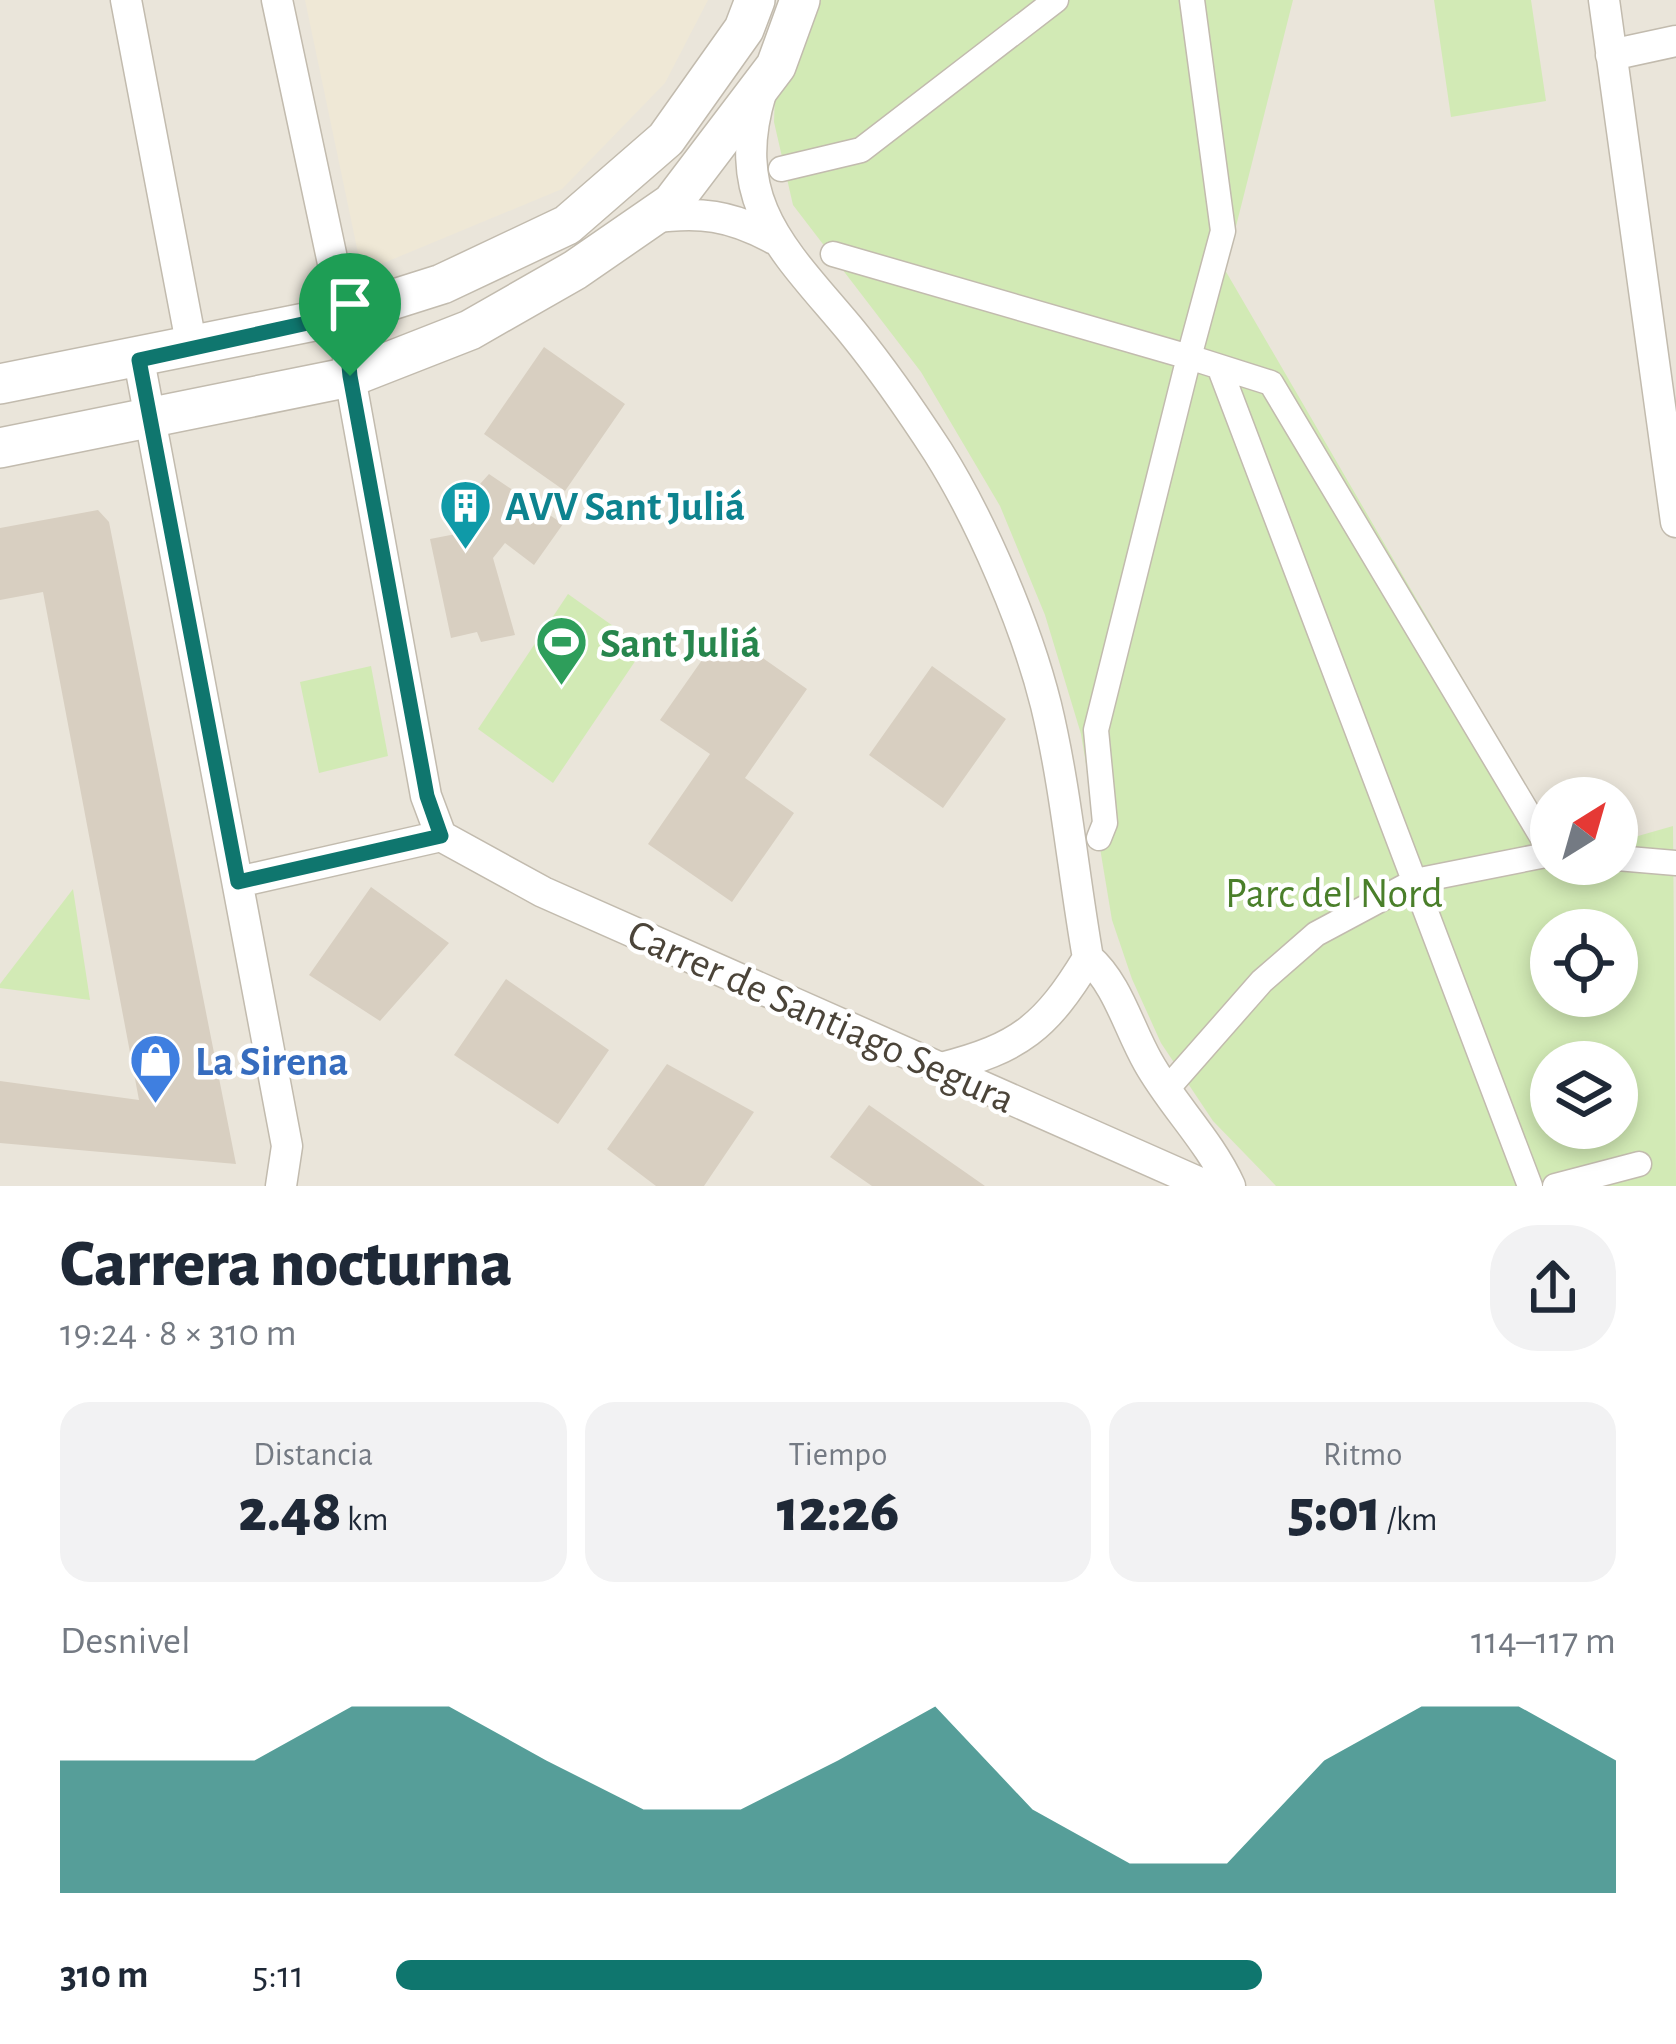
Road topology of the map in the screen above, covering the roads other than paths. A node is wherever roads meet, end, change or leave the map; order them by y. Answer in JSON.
{"nodes":[{"id":1,"x":126,"y":0,"type":"edge"},
{"id":2,"x":277,"y":0,"type":"edge"},
{"id":3,"x":755,"y":0,"type":"edge"},
{"id":4,"x":800,"y":0,"type":"edge"},
{"id":5,"x":1056,"y":0,"type":"edge"},
{"id":6,"x":1192,"y":0,"type":"edge"},
{"id":7,"x":1604,"y":0,"type":"edge"},
{"id":8,"x":1676,"y":41,"type":"edge"},
{"id":9,"x":1611,"y":55,"type":"junction"},
{"id":10,"x":764,"y":81,"type":"junction"},
{"id":11,"x":781,"y":170,"type":"dead end"},
{"id":12,"x":651,"y":218,"type":"junction"},
{"id":13,"x":774,"y":239,"type":"junction"},
{"id":14,"x":832,"y":254,"type":"dead end"},
{"id":15,"x":1662,"y":310,"type":"edge"},
{"id":16,"x":344,"y":315,"type":"junction"},
{"id":17,"x":192,"y":348,"type":"junction"},
{"id":18,"x":1189,"y":357,"type":"junction"},
{"id":19,"x":139,"y":360,"type":"junction"},
{"id":20,"x":1220,"y":369,"type":"junction"},
{"id":21,"x":350,"y":376,"type":"junction"},
{"id":22,"x":0,"y":384,"type":"edge"},
{"id":23,"x":148,"y":419,"type":"junction"},
{"id":24,"x":0,"y":448,"type":"edge"},
{"id":25,"x":1676,"y":522,"type":"edge"},
{"id":26,"x":1530,"y":818,"type":"edge"},
{"id":27,"x":441,"y":836,"type":"junction"},
{"id":28,"x":1099,"y":838,"type":"dead end"},
{"id":29,"x":1530,"y":857,"type":"edge"},
{"id":30,"x":1638,"y":860,"type":"edge"},
{"id":31,"x":1676,"y":863,"type":"edge"},
{"id":32,"x":1415,"y":881,"type":"junction"},
{"id":33,"x":238,"y":882,"type":"junction"},
{"id":34,"x":1088,"y":958,"type":"junction"},
{"id":35,"x":940,"y":1068,"type":"junction"},
{"id":36,"x":1167,"y":1088,"type":"junction"},
{"id":37,"x":1639,"y":1164,"type":"dead end"},
{"id":38,"x":281,"y":1186,"type":"edge"},
{"id":39,"x":1207,"y":1186,"type":"edge"},
{"id":40,"x":1230,"y":1186,"type":"edge"},
{"id":41,"x":1530,"y":1186,"type":"edge"},
{"id":42,"x":1555,"y":1186,"type":"edge"}],
"edges":[{"from":1,"to":17,"type":"street"},
{"from":2,"to":16,"type":"street"},
{"from":3,"to":16,"type":"street"},
{"from":4,"to":10,"type":"street"},
{"from":5,"to":11,"type":"street"},
{"from":6,"to":18,"type":"street"},
{"from":7,"to":9,"type":"street"},
{"from":8,"to":9,"type":"street"},
{"from":9,"to":15,"type":"street"},
{"from":10,"to":12,"type":"street"},
{"from":10,"to":13,"type":"street"},
{"from":12,"to":13,"type":"street"},
{"from":12,"to":21,"type":"street"},
{"from":13,"to":34,"type":"street"},
{"from":14,"to":18,"type":"street"},
{"from":15,"to":25,"type":"street"},
{"from":16,"to":17,"type":"street"},
{"from":16,"to":21,"type":"street"},
{"from":17,"to":19,"type":"street"},
{"from":18,"to":20,"type":"street"},
{"from":18,"to":28,"type":"street"},
{"from":19,"to":22,"type":"street"},
{"from":19,"to":23,"type":"street"},
{"from":20,"to":26,"type":"street"},
{"from":20,"to":32,"type":"street"},
{"from":21,"to":23,"type":"street"},
{"from":21,"to":27,"type":"street"},
{"from":23,"to":24,"type":"street"},
{"from":23,"to":33,"type":"street"},
{"from":27,"to":33,"type":"street"},
{"from":27,"to":35,"type":"street","name":"Carrer de Santiago Segura"},
{"from":29,"to":32,"type":"street"},
{"from":30,"to":31,"type":"street"},
{"from":32,"to":36,"type":"street"},
{"from":32,"to":41,"type":"street"},
{"from":33,"to":38,"type":"street"},
{"from":34,"to":35,"type":"street"},
{"from":34,"to":36,"type":"street"},
{"from":35,"to":39,"type":"street","name":"Carrer de Santiago Segura"},
{"from":36,"to":40,"type":"street"},
{"from":37,"to":42,"type":"street"}]}
